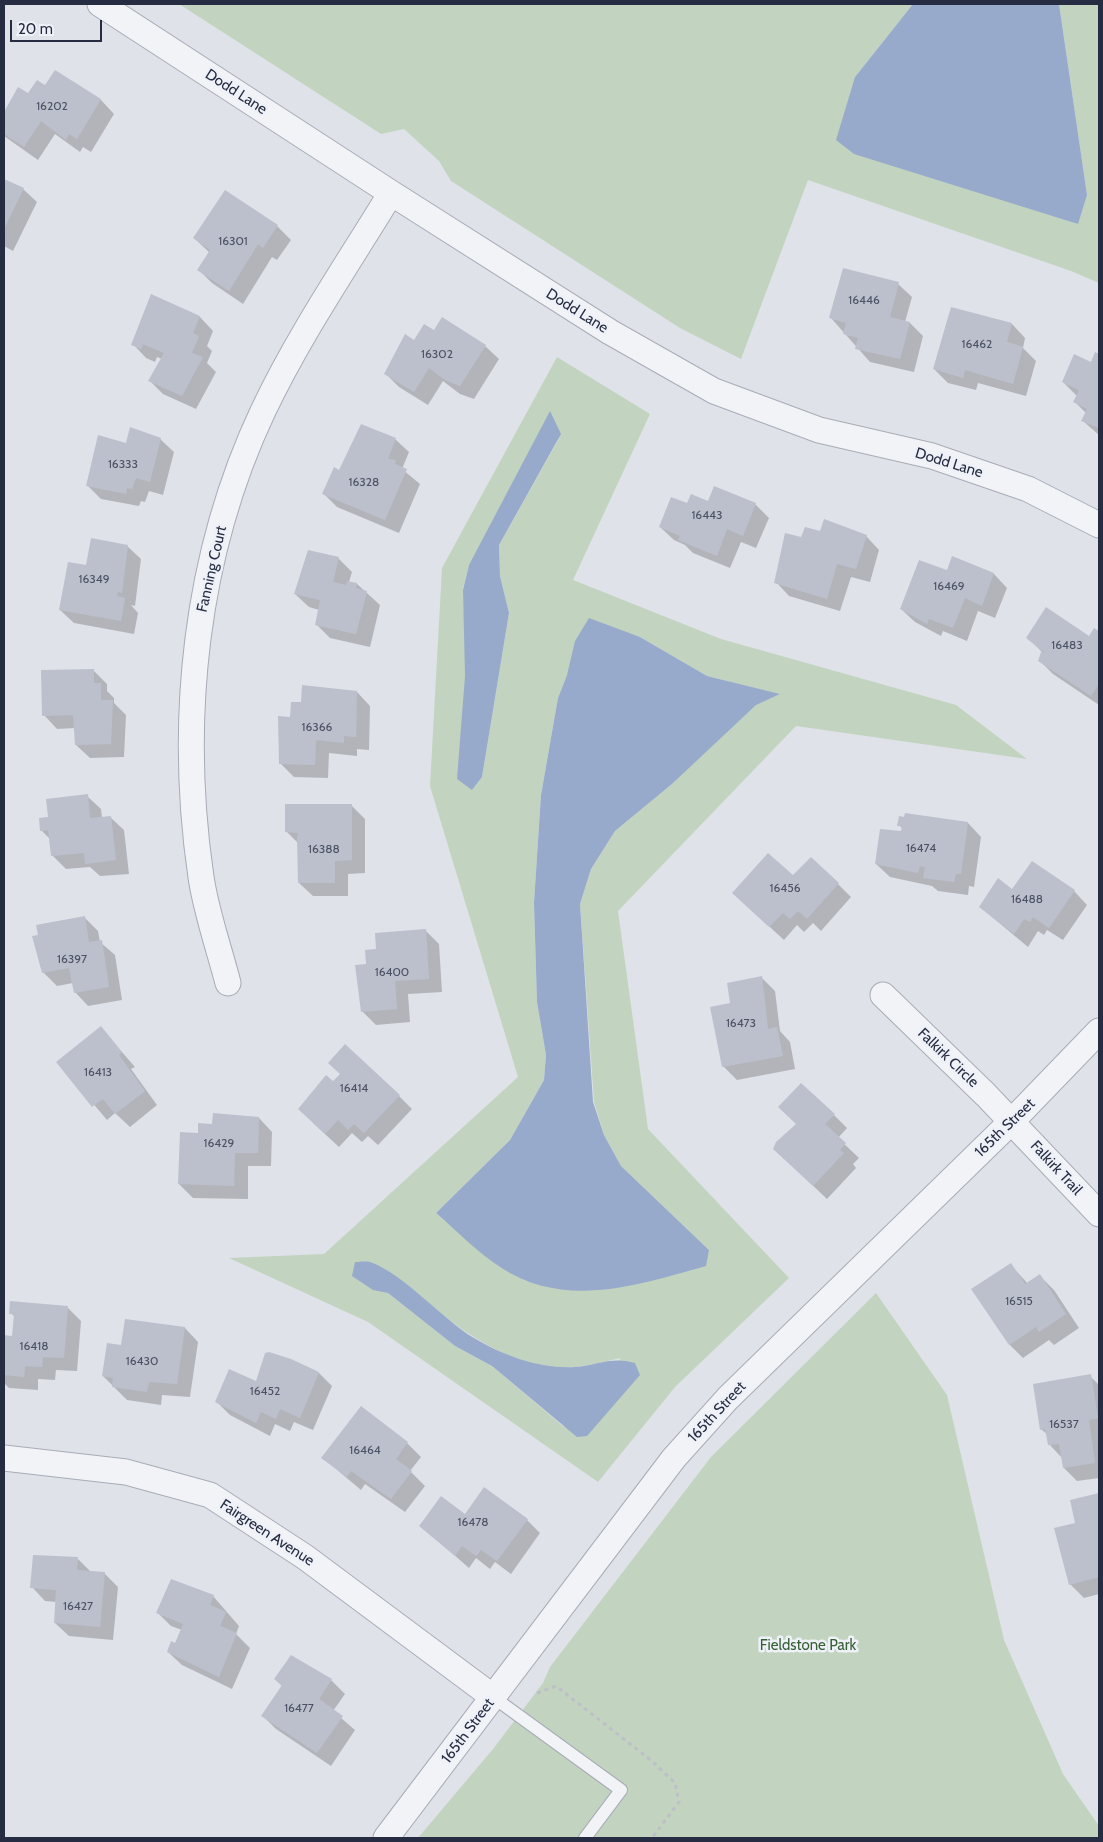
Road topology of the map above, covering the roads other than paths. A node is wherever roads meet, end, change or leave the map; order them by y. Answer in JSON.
{"nodes":[{"id":1,"x":100,"y":4,"type":"edge"},
{"id":2,"x":391,"y":193,"type":"junction"},
{"id":3,"x":1099,"y":525,"type":"edge"},
{"id":4,"x":228,"y":983,"type":"dead end"},
{"id":5,"x":883,"y":995,"type":"dead end"},
{"id":6,"x":1099,"y":1031,"type":"edge"},
{"id":7,"x":1012,"y":1122,"type":"junction"},
{"id":8,"x":1099,"y":1214,"type":"edge"},
{"id":9,"x":4,"y":1458,"type":"edge"},
{"id":10,"x":494,"y":1696,"type":"junction"},
{"id":11,"x":386,"y":1838,"type":"edge"},
{"id":12,"x":584,"y":1838,"type":"edge"}],
"edges":[{"from":1,"to":2,"type":"street","name":"Dodd Lane"},
{"from":2,"to":3,"type":"street","name":"Dodd Lane"},
{"from":2,"to":4,"type":"street","name":"Fanning Court"},
{"from":5,"to":7,"type":"street","name":"Falkirk Circle"},
{"from":6,"to":7,"type":"street","name":"165th Street"},
{"from":7,"to":8,"type":"street","name":"Falkirk Trail"},
{"from":7,"to":10,"type":"street","name":"165th Street"},
{"from":9,"to":10,"type":"street","name":"Fairgreen Avenue"},
{"from":10,"to":11,"type":"street","name":"165th Street"},
{"from":10,"to":12,"type":"lane"}]}
